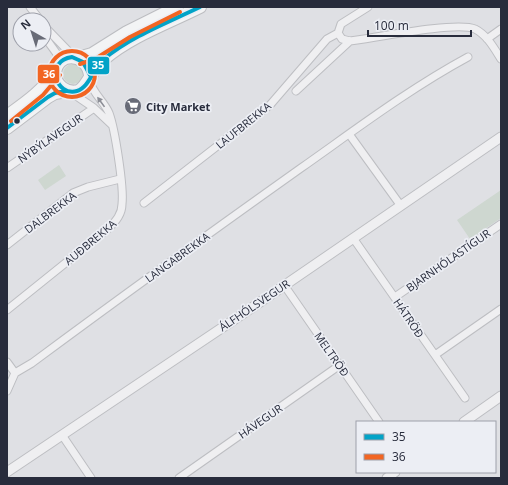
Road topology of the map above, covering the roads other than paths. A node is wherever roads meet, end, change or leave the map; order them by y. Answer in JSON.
{"nodes":[{"id":1,"x":177,"y":7,"type":"edge"},
{"id":2,"x":200,"y":7,"type":"edge"},
{"id":3,"x":368,"y":7,"type":"edge"},
{"id":4,"x":501,"y":29,"type":"edge"},
{"id":5,"x":338,"y":33,"type":"junction"},
{"id":6,"x":52,"y":35,"type":"edge"},
{"id":7,"x":488,"y":38,"type":"junction"},
{"id":8,"x":350,"y":41,"type":"junction"},
{"id":9,"x":52,"y":47,"type":"edge"},
{"id":10,"x":76,"y":57,"type":"junction"},
{"id":11,"x":468,"y":57,"type":"dead end"},
{"id":12,"x":501,"y":59,"type":"edge"},
{"id":13,"x":57,"y":68,"type":"junction"},
{"id":14,"x":89,"y":77,"type":"junction"},
{"id":15,"x":68,"y":91,"type":"junction"},
{"id":16,"x":296,"y":91,"type":"dead end"},
{"id":17,"x":94,"y":108,"type":"junction"},
{"id":18,"x":7,"y":116,"type":"edge"},
{"id":19,"x":112,"y":126,"type":"junction"},
{"id":20,"x":7,"y":128,"type":"edge"},
{"id":21,"x":350,"y":134,"type":"junction"},
{"id":22,"x":501,"y":137,"type":"edge"},
{"id":23,"x":7,"y":168,"type":"edge"},
{"id":24,"x":120,"y":179,"type":"junction"},
{"id":25,"x":144,"y":203,"type":"dead end"},
{"id":26,"x":401,"y":206,"type":"junction"},
{"id":27,"x":501,"y":224,"type":"edge"},
{"id":28,"x":353,"y":238,"type":"junction"},
{"id":29,"x":7,"y":245,"type":"edge"},
{"id":30,"x":284,"y":285,"type":"junction"},
{"id":31,"x":395,"y":297,"type":"junction"},
{"id":32,"x":501,"y":309,"type":"edge"},
{"id":33,"x":7,"y":310,"type":"edge"},
{"id":34,"x":435,"y":355,"type":"junction"},
{"id":35,"x":7,"y":362,"type":"edge"},
{"id":36,"x":340,"y":365,"type":"junction"},
{"id":37,"x":15,"y":373,"type":"junction"},
{"id":38,"x":7,"y":391,"type":"edge"},
{"id":39,"x":501,"y":396,"type":"edge"},
{"id":40,"x":465,"y":398,"type":"dead end"},
{"id":41,"x":378,"y":421,"type":"edge"},
{"id":42,"x":465,"y":421,"type":"edge"},
{"id":43,"x":62,"y":435,"type":"junction"},
{"id":44,"x":7,"y":472,"type":"edge"},
{"id":45,"x":190,"y":475,"type":"edge"},
{"id":46,"x":91,"y":478,"type":"edge"},
{"id":47,"x":180,"y":478,"type":"edge"}],
"edges":[{"from":1,"to":10,"type":"main road"},
{"from":2,"to":14,"type":"main road"},
{"from":3,"to":5,"type":"street","name":"LAUFBREKKA"},
{"from":4,"to":7,"type":"street"},
{"from":5,"to":8,"type":"street"},
{"from":5,"to":25,"type":"street","name":"LAUFBREKKA"},
{"from":6,"to":10,"type":"street"},
{"from":7,"to":8,"type":"street"},
{"from":7,"to":12,"type":"street"},
{"from":8,"to":16,"type":"street"},
{"from":9,"to":13,"type":"street"},
{"from":10,"to":13,"type":"main road"},
{"from":10,"to":14,"type":"main road"},
{"from":11,"to":21,"type":"street","name":"LANGABREKKA"},
{"from":13,"to":15,"type":"main road"},
{"from":13,"to":18,"type":"main road"},
{"from":14,"to":15,"type":"main road"},
{"from":19,"to":14,"type":"street","name":"AUÐBREKKA","one_way":true},
{"from":15,"to":17,"type":"street"},
{"from":15,"to":20,"type":"main road"},
{"from":17,"to":19,"type":"street"},
{"from":17,"to":23,"type":"street","name":"NÝBÝLAVEGUR"},
{"from":19,"to":24,"type":"street","name":"AUÐBREKKA"},
{"from":21,"to":26,"type":"street"},
{"from":21,"to":37,"type":"street","name":"LANGABREKKA"},
{"from":22,"to":26,"type":"street","name":"ÁLFHÓLSVEGUR"},
{"from":24,"to":29,"type":"street","name":"DALBREKKA"},
{"from":24,"to":33,"type":"street","name":"AUÐBREKKA"},
{"from":26,"to":28,"type":"street","name":"ÁLFHÓLSVEGUR"},
{"from":27,"to":31,"type":"street","name":"BJARNHÓLASTÍGUR"},
{"from":28,"to":30,"type":"street","name":"ÁLFHÓLSVEGUR"},
{"from":28,"to":31,"type":"street","name":"HÁTRÖÐ"},
{"from":30,"to":36,"type":"street","name":"MELTRÖÐ"},
{"from":30,"to":43,"type":"street","name":"ÁLFHÓLSVEGUR"},
{"from":31,"to":34,"type":"street","name":"HÁTRÖÐ"},
{"from":32,"to":34,"type":"street"},
{"from":34,"to":40,"type":"street","name":"HÁTRÖÐ"},
{"from":35,"to":37,"type":"street"},
{"from":36,"to":41,"type":"street","name":"MELTRÖÐ"},
{"from":36,"to":45,"type":"street","name":"HÁVEGUR"},
{"from":37,"to":38,"type":"street"},
{"from":39,"to":42,"type":"street"},
{"from":43,"to":44,"type":"street","name":"ÁLFHÓLSVEGUR"},
{"from":43,"to":46,"type":"street"},
{"from":45,"to":47,"type":"street","name":"HÁVEGUR"}]}
